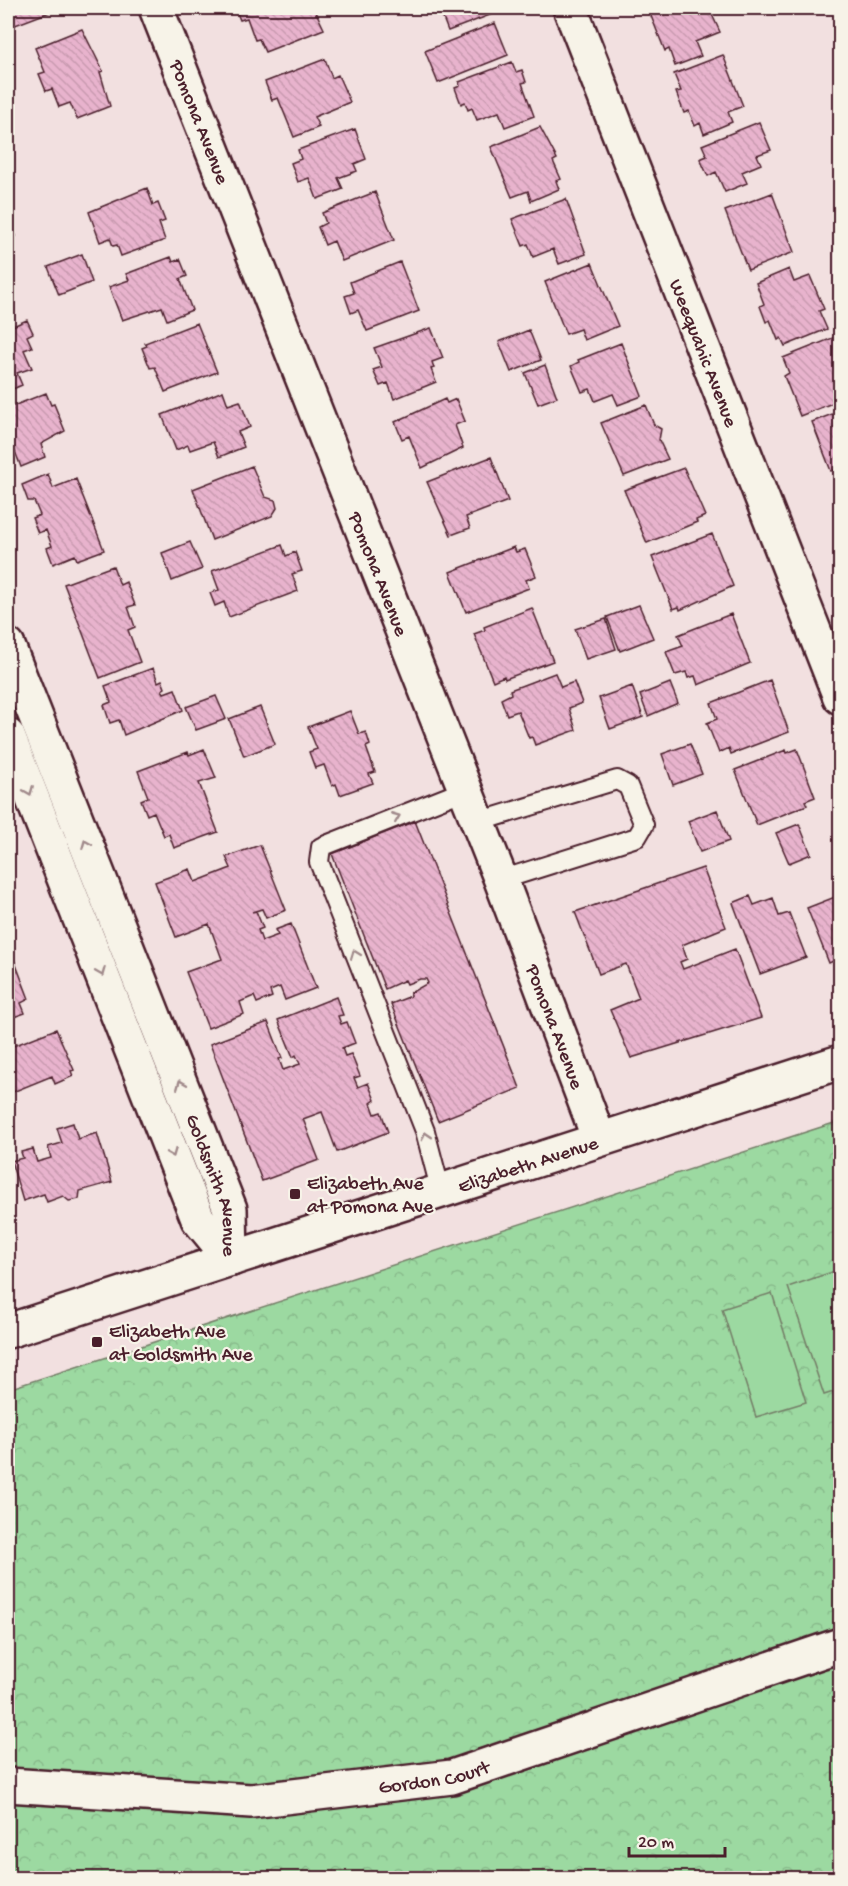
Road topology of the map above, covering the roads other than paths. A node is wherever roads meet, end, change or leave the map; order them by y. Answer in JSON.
{"nodes":[{"id":1,"x":156,"y":8,"type":"edge"},
{"id":2,"x":570,"y":8,"type":"edge"},
{"id":3,"x":8,"y":646,"type":"edge"},
{"id":4,"x":840,"y":697,"type":"edge"},
{"id":5,"x":8,"y":736,"type":"edge"},
{"id":6,"x":465,"y":790,"type":"junction"},
{"id":7,"x":478,"y":822,"type":"junction"},
{"id":8,"x":501,"y":880,"type":"junction"},
{"id":9,"x":105,"y":892,"type":"junction"},
{"id":10,"x":74,"y":904,"type":"junction"},
{"id":11,"x":840,"y":1062,"type":"edge"},
{"id":12,"x":599,"y":1139,"type":"junction"},
{"id":13,"x":441,"y":1192,"type":"junction"},
{"id":14,"x":231,"y":1259,"type":"junction"},
{"id":15,"x":8,"y":1331,"type":"edge"},
{"id":16,"x":840,"y":1645,"type":"edge"},
{"id":17,"x":8,"y":1785,"type":"edge"}],
"edges":[{"from":1,"to":6,"type":"street","name":"Pomona Avenue"},
{"from":2,"to":4,"type":"street","name":"Weequahic Avenue"},
{"from":9,"to":3,"type":"street","name":"Goldsmith Avenue","one_way":true},
{"from":5,"to":10,"type":"street","name":"Goldsmith Avenue","one_way":true},
{"from":6,"to":7,"type":"street","name":"Pomona Avenue"},
{"from":13,"to":6,"type":"lane","one_way":true},
{"from":7,"to":8,"type":"street","name":"Pomona Avenue"},
{"from":7,"to":8,"type":"lane"},
{"from":8,"to":12,"type":"street","name":"Pomona Avenue"},
{"from":9,"to":10,"type":"street"},
{"from":14,"to":9,"type":"street","name":"Goldsmith Avenue","one_way":true},
{"from":10,"to":14,"type":"street","name":"Goldsmith Avenue","one_way":true},
{"from":11,"to":12,"type":"street","name":"Elizabeth Avenue"},
{"from":12,"to":13,"type":"street","name":"Elizabeth Avenue"},
{"from":13,"to":14,"type":"street","name":"Elizabeth Avenue"},
{"from":14,"to":15,"type":"street","name":"Elizabeth Avenue"},
{"from":16,"to":17,"type":"street","name":"Gordon Court"}]}
